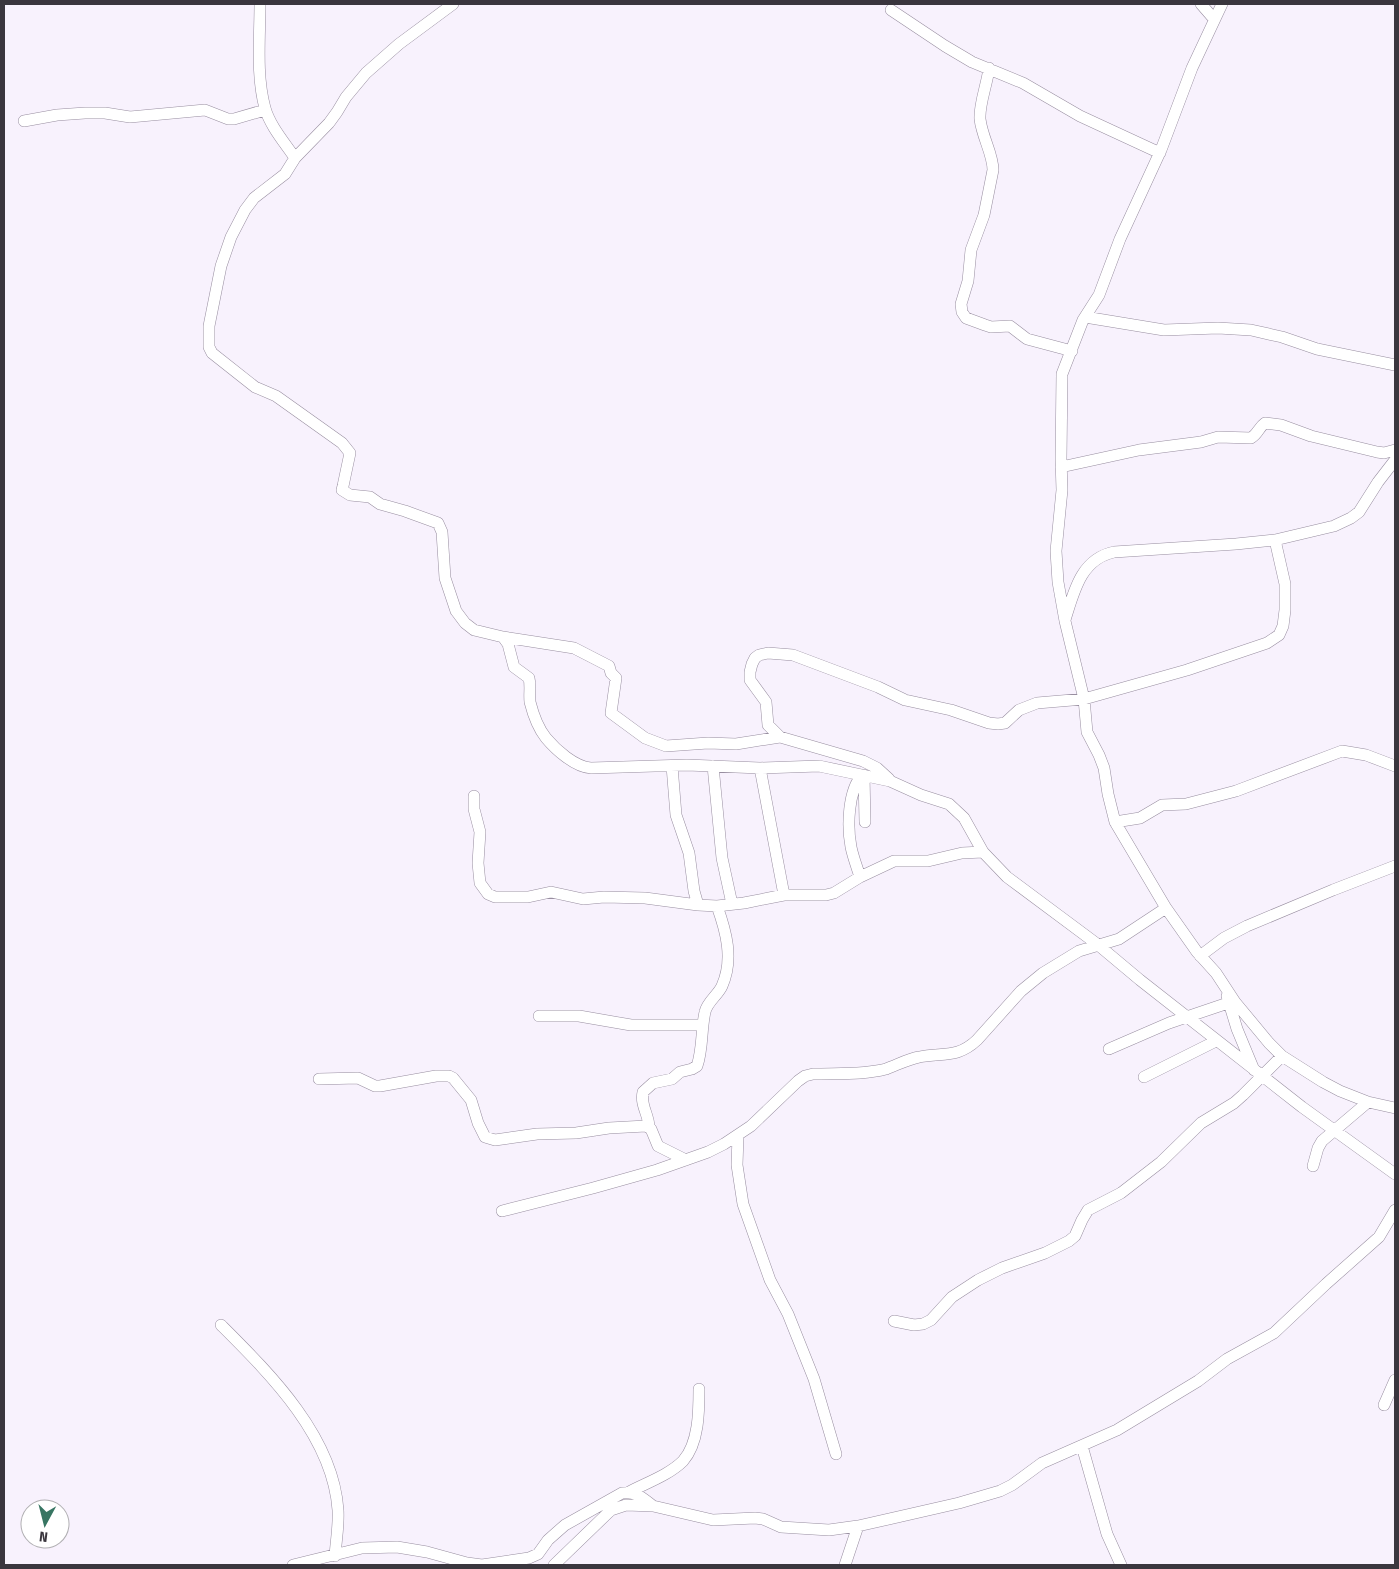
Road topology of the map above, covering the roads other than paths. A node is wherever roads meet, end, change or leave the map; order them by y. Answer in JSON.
{"nodes":[{"id":1,"x":260,"y":4,"type":"edge"},
{"id":2,"x":453,"y":4,"type":"edge"},
{"id":3,"x":1201,"y":4,"type":"edge"},
{"id":4,"x":1222,"y":4,"type":"edge"},
{"id":5,"x":891,"y":10,"type":"dead end"},
{"id":6,"x":1214,"y":19,"type":"junction"},
{"id":7,"x":989,"y":68,"type":"junction"},
{"id":8,"x":265,"y":110,"type":"junction"},
{"id":9,"x":24,"y":121,"type":"dead end"},
{"id":10,"x":1160,"y":153,"type":"junction"},
{"id":11,"x":295,"y":158,"type":"junction"},
{"id":12,"x":1085,"y":317,"type":"junction"},
{"id":13,"x":1072,"y":351,"type":"junction"},
{"id":14,"x":1395,"y":365,"type":"edge"},
{"id":15,"x":1395,"y":450,"type":"edge"},
{"id":16,"x":1395,"y":460,"type":"edge"},
{"id":17,"x":1061,"y":466,"type":"junction"},
{"id":18,"x":1275,"y":540,"type":"junction"},
{"id":19,"x":1065,"y":621,"type":"junction"},
{"id":20,"x":503,"y":637,"type":"junction"},
{"id":21,"x":1084,"y":699,"type":"junction"},
{"id":22,"x":780,"y":737,"type":"junction"},
{"id":23,"x":672,"y":766,"type":"junction"},
{"id":24,"x":713,"y":766,"type":"junction"},
{"id":25,"x":1395,"y":766,"type":"edge"},
{"id":26,"x":760,"y":768,"type":"junction"},
{"id":27,"x":863,"y":775,"type":"junction"},
{"id":28,"x":890,"y":781,"type":"junction"},
{"id":29,"x":474,"y":796,"type":"dead end"},
{"id":30,"x":864,"y":822,"type":"dead end"},
{"id":31,"x":1115,"y":822,"type":"junction"},
{"id":32,"x":983,"y":852,"type":"junction"},
{"id":33,"x":1395,"y":866,"type":"edge"},
{"id":34,"x":860,"y":877,"type":"junction"},
{"id":35,"x":784,"y":895,"type":"junction"},
{"id":36,"x":732,"y":904,"type":"junction"},
{"id":37,"x":698,"y":905,"type":"junction"},
{"id":38,"x":717,"y":906,"type":"junction"},
{"id":39,"x":1166,"y":908,"type":"junction"},
{"id":40,"x":1097,"y":944,"type":"junction"},
{"id":41,"x":1200,"y":956,"type":"junction"},
{"id":42,"x":1222,"y":982,"type":"junction"},
{"id":43,"x":1228,"y":1003,"type":"junction"},
{"id":44,"x":539,"y":1016,"type":"dead end"},
{"id":45,"x":1186,"y":1017,"type":"junction"},
{"id":46,"x":703,"y":1025,"type":"junction"},
{"id":47,"x":1216,"y":1041,"type":"junction"},
{"id":48,"x":1109,"y":1049,"type":"dead end"},
{"id":49,"x":1282,"y":1056,"type":"junction"},
{"id":50,"x":1259,"y":1073,"type":"junction"},
{"id":51,"x":1144,"y":1077,"type":"dead end"},
{"id":52,"x":319,"y":1079,"type":"dead end"},
{"id":53,"x":1368,"y":1102,"type":"junction"},
{"id":54,"x":1395,"y":1108,"type":"edge"},
{"id":55,"x":649,"y":1128,"type":"junction"},
{"id":56,"x":1333,"y":1130,"type":"junction"},
{"id":57,"x":738,"y":1136,"type":"junction"},
{"id":58,"x":686,"y":1160,"type":"junction"},
{"id":59,"x":1313,"y":1166,"type":"dead end"},
{"id":60,"x":1395,"y":1174,"type":"edge"},
{"id":61,"x":1395,"y":1210,"type":"edge"},
{"id":62,"x":502,"y":1211,"type":"dead end"},
{"id":63,"x":1395,"y":1229,"type":"edge"},
{"id":64,"x":1379,"y":1237,"type":"junction"},
{"id":65,"x":894,"y":1321,"type":"dead end"},
{"id":66,"x":221,"y":1325,"type":"dead end"},
{"id":67,"x":1395,"y":1380,"type":"edge"},
{"id":68,"x":699,"y":1389,"type":"dead end"},
{"id":69,"x":1384,"y":1405,"type":"dead end"},
{"id":70,"x":1082,"y":1446,"type":"junction"},
{"id":71,"x":836,"y":1454,"type":"dead end"},
{"id":72,"x":628,"y":1492,"type":"junction"},
{"id":73,"x":653,"y":1506,"type":"junction"},
{"id":74,"x":858,"y":1526,"type":"junction"},
{"id":75,"x":335,"y":1556,"type":"junction"},
{"id":76,"x":293,"y":1565,"type":"edge"},
{"id":77,"x":554,"y":1565,"type":"edge"},
{"id":78,"x":845,"y":1565,"type":"edge"},
{"id":79,"x":1121,"y":1565,"type":"edge"}],
"edges":[{"from":1,"to":8,"type":"street"},
{"from":2,"to":11,"type":"street"},
{"from":3,"to":6,"type":"street"},
{"from":4,"to":6,"type":"street"},
{"from":5,"to":7,"type":"street"},
{"from":6,"to":10,"type":"street"},
{"from":7,"to":10,"type":"street"},
{"from":7,"to":13,"type":"street"},
{"from":8,"to":9,"type":"street"},
{"from":8,"to":11,"type":"street"},
{"from":10,"to":12,"type":"street"},
{"from":11,"to":20,"type":"street"},
{"from":12,"to":13,"type":"street"},
{"from":12,"to":14,"type":"street"},
{"from":13,"to":17,"type":"street"},
{"from":15,"to":17,"type":"street"},
{"from":16,"to":18,"type":"street"},
{"from":17,"to":19,"type":"street"},
{"from":18,"to":19,"type":"street"},
{"from":18,"to":21,"type":"street"},
{"from":19,"to":21,"type":"street"},
{"from":20,"to":22,"type":"street"},
{"from":20,"to":23,"type":"street"},
{"from":21,"to":22,"type":"street"},
{"from":21,"to":31,"type":"street"},
{"from":22,"to":28,"type":"street"},
{"from":23,"to":24,"type":"street"},
{"from":23,"to":37,"type":"street"},
{"from":24,"to":26,"type":"street"},
{"from":24,"to":36,"type":"street"},
{"from":25,"to":31,"type":"street"},
{"from":26,"to":27,"type":"street"},
{"from":26,"to":35,"type":"street"},
{"from":27,"to":28,"type":"street"},
{"from":27,"to":30,"type":"street"},
{"from":27,"to":34,"type":"street"},
{"from":28,"to":32,"type":"street"},
{"from":29,"to":37,"type":"street"},
{"from":31,"to":39,"type":"street"},
{"from":32,"to":34,"type":"street"},
{"from":32,"to":40,"type":"street"},
{"from":33,"to":41,"type":"street"},
{"from":34,"to":35,"type":"street"},
{"from":35,"to":36,"type":"street"},
{"from":36,"to":38,"type":"street"},
{"from":37,"to":38,"type":"street"},
{"from":38,"to":46,"type":"street"},
{"from":39,"to":40,"type":"street"},
{"from":39,"to":41,"type":"street"},
{"from":40,"to":45,"type":"street"},
{"from":40,"to":57,"type":"street"},
{"from":41,"to":42,"type":"street"},
{"from":42,"to":43,"type":"street"},
{"from":42,"to":49,"type":"street"},
{"from":43,"to":45,"type":"street"},
{"from":43,"to":50,"type":"street"},
{"from":44,"to":46,"type":"street"},
{"from":45,"to":47,"type":"street"},
{"from":45,"to":48,"type":"street"},
{"from":46,"to":55,"type":"street"},
{"from":47,"to":50,"type":"street"},
{"from":47,"to":51,"type":"street"},
{"from":49,"to":50,"type":"street"},
{"from":49,"to":53,"type":"street"},
{"from":50,"to":56,"type":"street"},
{"from":50,"to":65,"type":"street"},
{"from":52,"to":55,"type":"street"},
{"from":53,"to":54,"type":"street"},
{"from":53,"to":56,"type":"street"},
{"from":55,"to":58,"type":"street"},
{"from":56,"to":59,"type":"street"},
{"from":56,"to":60,"type":"street"},
{"from":57,"to":58,"type":"street"},
{"from":57,"to":71,"type":"street"},
{"from":58,"to":62,"type":"street"},
{"from":61,"to":64,"type":"street"},
{"from":63,"to":64,"type":"street"},
{"from":64,"to":70,"type":"street"},
{"from":66,"to":75,"type":"street"},
{"from":67,"to":69,"type":"street"},
{"from":68,"to":72,"type":"street"},
{"from":70,"to":74,"type":"street"},
{"from":70,"to":79,"type":"street"},
{"from":72,"to":73,"type":"street"},
{"from":72,"to":75,"type":"street"},
{"from":73,"to":74,"type":"street"},
{"from":73,"to":77,"type":"street"},
{"from":74,"to":78,"type":"street"},
{"from":75,"to":76,"type":"street"}]}
